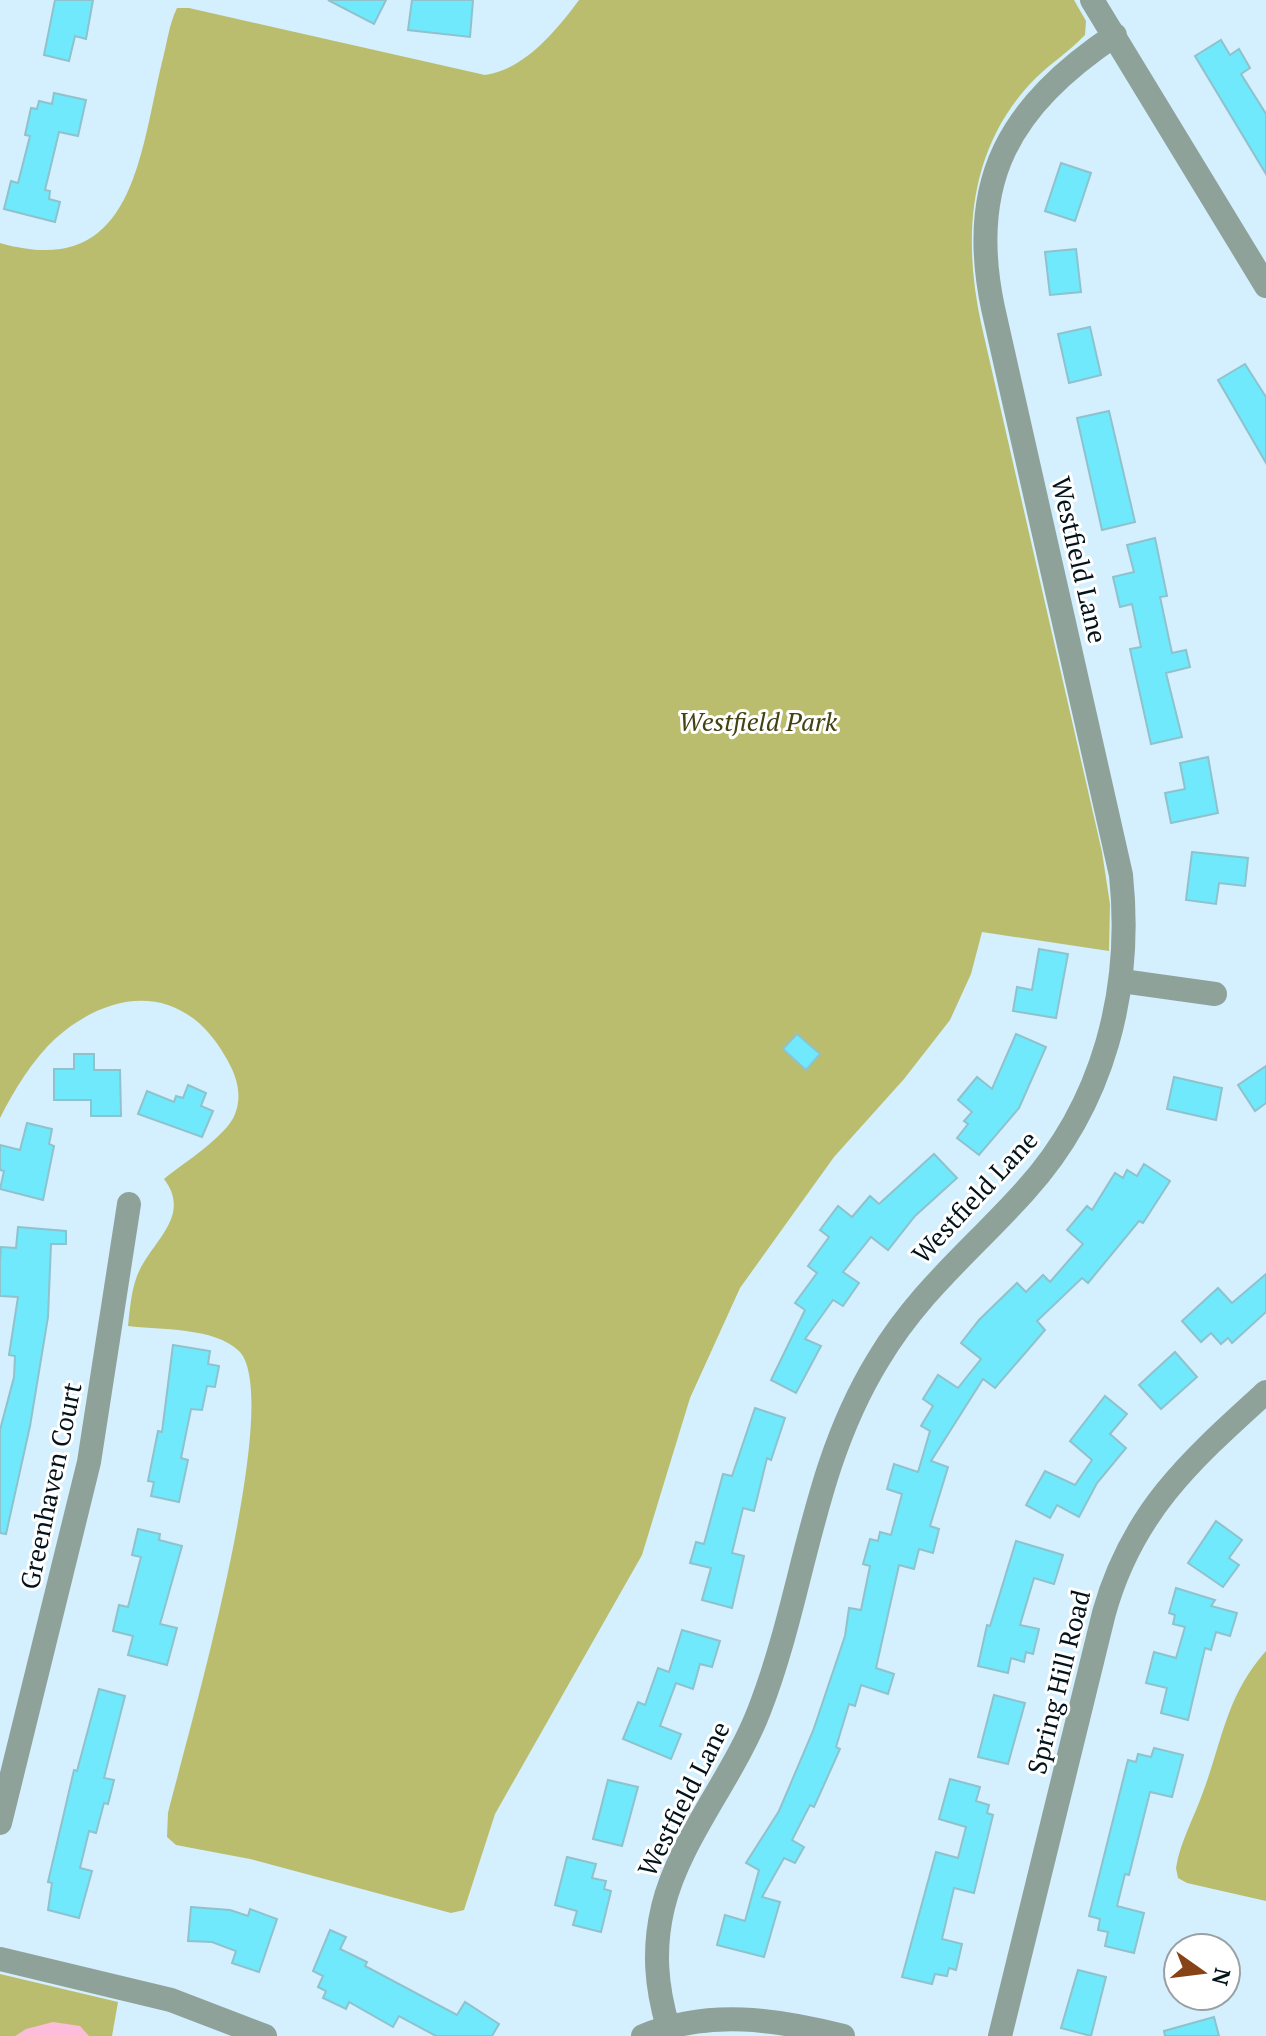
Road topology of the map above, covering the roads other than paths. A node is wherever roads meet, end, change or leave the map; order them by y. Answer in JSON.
{"nodes":[{"id":1,"x":1092,"y":0,"type":"edge"},
{"id":2,"x":1115,"y":35,"type":"junction"},
{"id":3,"x":1266,"y":286,"type":"edge"},
{"id":4,"x":1122,"y":981,"type":"junction"},
{"id":5,"x":1215,"y":994,"type":"dead end"},
{"id":6,"x":129,"y":1204,"type":"dead end"},
{"id":7,"x":1266,"y":1392,"type":"edge"},
{"id":8,"x":0,"y":1823,"type":"edge"},
{"id":9,"x":0,"y":1959,"type":"edge"},
{"id":10,"x":668,"y":2027,"type":"junction"},
{"id":11,"x":265,"y":2036,"type":"edge"},
{"id":12,"x":643,"y":2036,"type":"edge"},
{"id":13,"x":843,"y":2036,"type":"edge"},
{"id":14,"x":1000,"y":2036,"type":"edge"}],
"edges":[{"from":1,"to":2,"type":"street"},
{"from":2,"to":3,"type":"street"},
{"from":2,"to":4,"type":"street","name":"Westfield Lane"},
{"from":4,"to":5,"type":"street"},
{"from":4,"to":10,"type":"street","name":"Westfield Lane"},
{"from":6,"to":8,"type":"street","name":"Greenhaven Court"},
{"from":7,"to":14,"type":"street","name":"Spring Hill Road"},
{"from":9,"to":11,"type":"street"},
{"from":10,"to":12,"type":"street"},
{"from":10,"to":13,"type":"street"}]}
